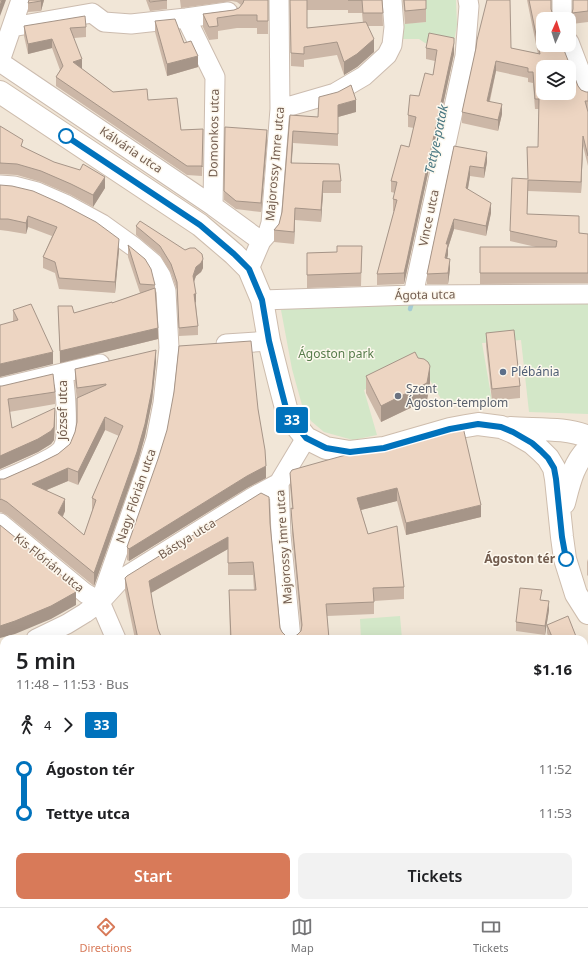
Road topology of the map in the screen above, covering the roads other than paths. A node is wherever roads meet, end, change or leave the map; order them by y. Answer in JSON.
{"nodes":[{"id":1,"x":20,"y":0,"type":"edge"},
{"id":2,"x":279,"y":0,"type":"edge"},
{"id":3,"x":392,"y":0,"type":"edge"},
{"id":4,"x":468,"y":0,"type":"edge"},
{"id":5,"x":562,"y":0,"type":"edge"},
{"id":6,"x":233,"y":12,"type":"edge"},
{"id":7,"x":562,"y":12,"type":"edge"},
{"id":8,"x":186,"y":18,"type":"junction"},
{"id":9,"x":12,"y":27,"type":"junction"},
{"id":10,"x":573,"y":52,"type":"edge"},
{"id":11,"x":0,"y":61,"type":"edge"},
{"id":12,"x":0,"y":92,"type":"edge"},
{"id":13,"x":588,"y":92,"type":"edge"},
{"id":14,"x":280,"y":109,"type":"junction"},
{"id":15,"x":0,"y":185,"type":"edge"},
{"id":16,"x":213,"y":206,"type":"junction"},
{"id":17,"x":261,"y":241,"type":"junction"},
{"id":18,"x":249,"y":269,"type":"junction"},
{"id":19,"x":588,"y":294,"type":"edge"},
{"id":20,"x":413,"y":295,"type":"junction"},
{"id":21,"x":262,"y":300,"type":"junction"},
{"id":22,"x":269,"y":341,"type":"junction"},
{"id":23,"x":210,"y":345,"type":"edge"},
{"id":24,"x":178,"y":347,"type":"junction"},
{"id":25,"x":149,"y":352,"type":"edge"},
{"id":26,"x":119,"y":360,"type":"edge"},
{"id":27,"x":63,"y":373,"type":"junction"},
{"id":28,"x":0,"y":388,"type":"edge"},
{"id":29,"x":501,"y":427,"type":"junction"},
{"id":30,"x":306,"y":438,"type":"junction"},
{"id":31,"x":588,"y":438,"type":"edge"},
{"id":32,"x":588,"y":444,"type":"edge"},
{"id":33,"x":588,"y":449,"type":"edge"},
{"id":34,"x":548,"y":458,"type":"junction"},
{"id":35,"x":0,"y":481,"type":"edge"},
{"id":36,"x":279,"y":483,"type":"junction"},
{"id":37,"x":561,"y":520,"type":"junction"},
{"id":38,"x":0,"y":523,"type":"edge"},
{"id":39,"x":100,"y":602,"type":"junction"},
{"id":40,"x":588,"y":613,"type":"edge"},
{"id":41,"x":44,"y":635,"type":"edge"},
{"id":42,"x":114,"y":635,"type":"edge"},
{"id":43,"x":291,"y":635,"type":"edge"}],
"edges":[{"from":1,"to":9,"type":"street"},
{"from":2,"to":14,"type":"street","name":"Majorossy Imre utca"},
{"from":3,"to":14,"type":"street"},
{"from":4,"to":20,"type":"street","name":"Vince utca"},
{"from":5,"to":7,"type":"street"},
{"from":6,"to":8,"type":"street"},
{"from":8,"to":9,"type":"street"},
{"from":8,"to":16,"type":"street","name":"Domonkos utca"},
{"from":9,"to":11,"type":"street"},
{"from":10,"to":13,"type":"street"},
{"from":11,"to":16,"type":"street","name":"Kálvária utca"},
{"from":12,"to":18,"type":"street","name":"Kálvária utca"},
{"from":14,"to":17,"type":"street","name":"Majorossy Imre utca"},
{"from":15,"to":24,"type":"street","name":"Nagy Flórián utca"},
{"from":16,"to":17,"type":"street","name":"Kálvária utca"},
{"from":17,"to":18,"type":"street","name":"Majorossy Imre utca"},
{"from":18,"to":21,"type":"street"},
{"from":19,"to":20,"type":"street","name":"Ágota utca"},
{"from":20,"to":21,"type":"street","name":"Ágota utca"},
{"from":21,"to":22,"type":"street"},
{"from":22,"to":23,"type":"street"},
{"from":22,"to":30,"type":"street"},
{"from":24,"to":25,"type":"street"},
{"from":24,"to":39,"type":"street","name":"Nagy Flórián utca"},
{"from":26,"to":27,"type":"street"},
{"from":27,"to":28,"type":"street"},
{"from":27,"to":35,"type":"street","name":"József utca"},
{"from":29,"to":30,"type":"street"},
{"from":29,"to":31,"type":"street"},
{"from":29,"to":34,"type":"street"},
{"from":30,"to":36,"type":"street","name":"Majorossy Imre utca"},
{"from":32,"to":34,"type":"street"},
{"from":33,"to":37,"type":"street"},
{"from":34,"to":37,"type":"street"},
{"from":36,"to":39,"type":"street","name":"Bástya utca"},
{"from":36,"to":43,"type":"street","name":"Majorossy Imre utca"},
{"from":37,"to":40,"type":"street"},
{"from":38,"to":39,"type":"street","name":"Kis Flórián utca"},
{"from":39,"to":41,"type":"street","name":"Bástya utca"},
{"from":39,"to":42,"type":"street"}]}
